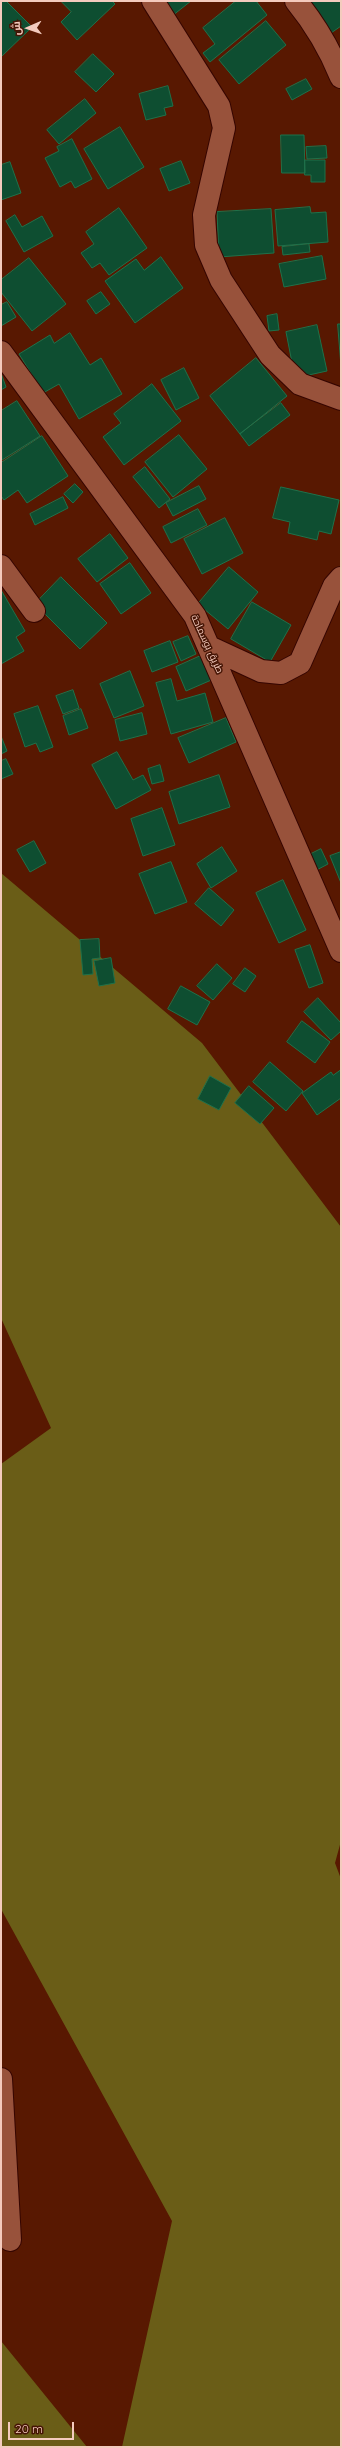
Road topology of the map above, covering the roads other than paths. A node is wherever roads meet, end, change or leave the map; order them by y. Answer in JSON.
{"nodes":[{"id":1,"x":153,"y":1,"type":"edge"},
{"id":2,"x":296,"y":1,"type":"edge"},
{"id":3,"x":341,"y":77,"type":"edge"},
{"id":4,"x":1,"y":352,"type":"edge"},
{"id":5,"x":341,"y":398,"type":"edge"},
{"id":6,"x":1,"y":566,"type":"edge"},
{"id":7,"x":341,"y":578,"type":"edge"},
{"id":8,"x":34,"y":612,"type":"dead end"},
{"id":9,"x":209,"y":647,"type":"junction"},
{"id":10,"x":341,"y":951,"type":"edge"},
{"id":11,"x":1,"y":2079,"type":"edge"},
{"id":12,"x":10,"y":2240,"type":"dead end"}],
"edges":[{"from":1,"to":5,"type":"street"},
{"from":2,"to":3,"type":"street"},
{"from":4,"to":9,"type":"street","name":"طريق بوسماحة"},
{"from":6,"to":8,"type":"street"},
{"from":7,"to":9,"type":"street"},
{"from":9,"to":10,"type":"street","name":"طريق بوسماحة"},
{"from":11,"to":12,"type":"street"}]}
